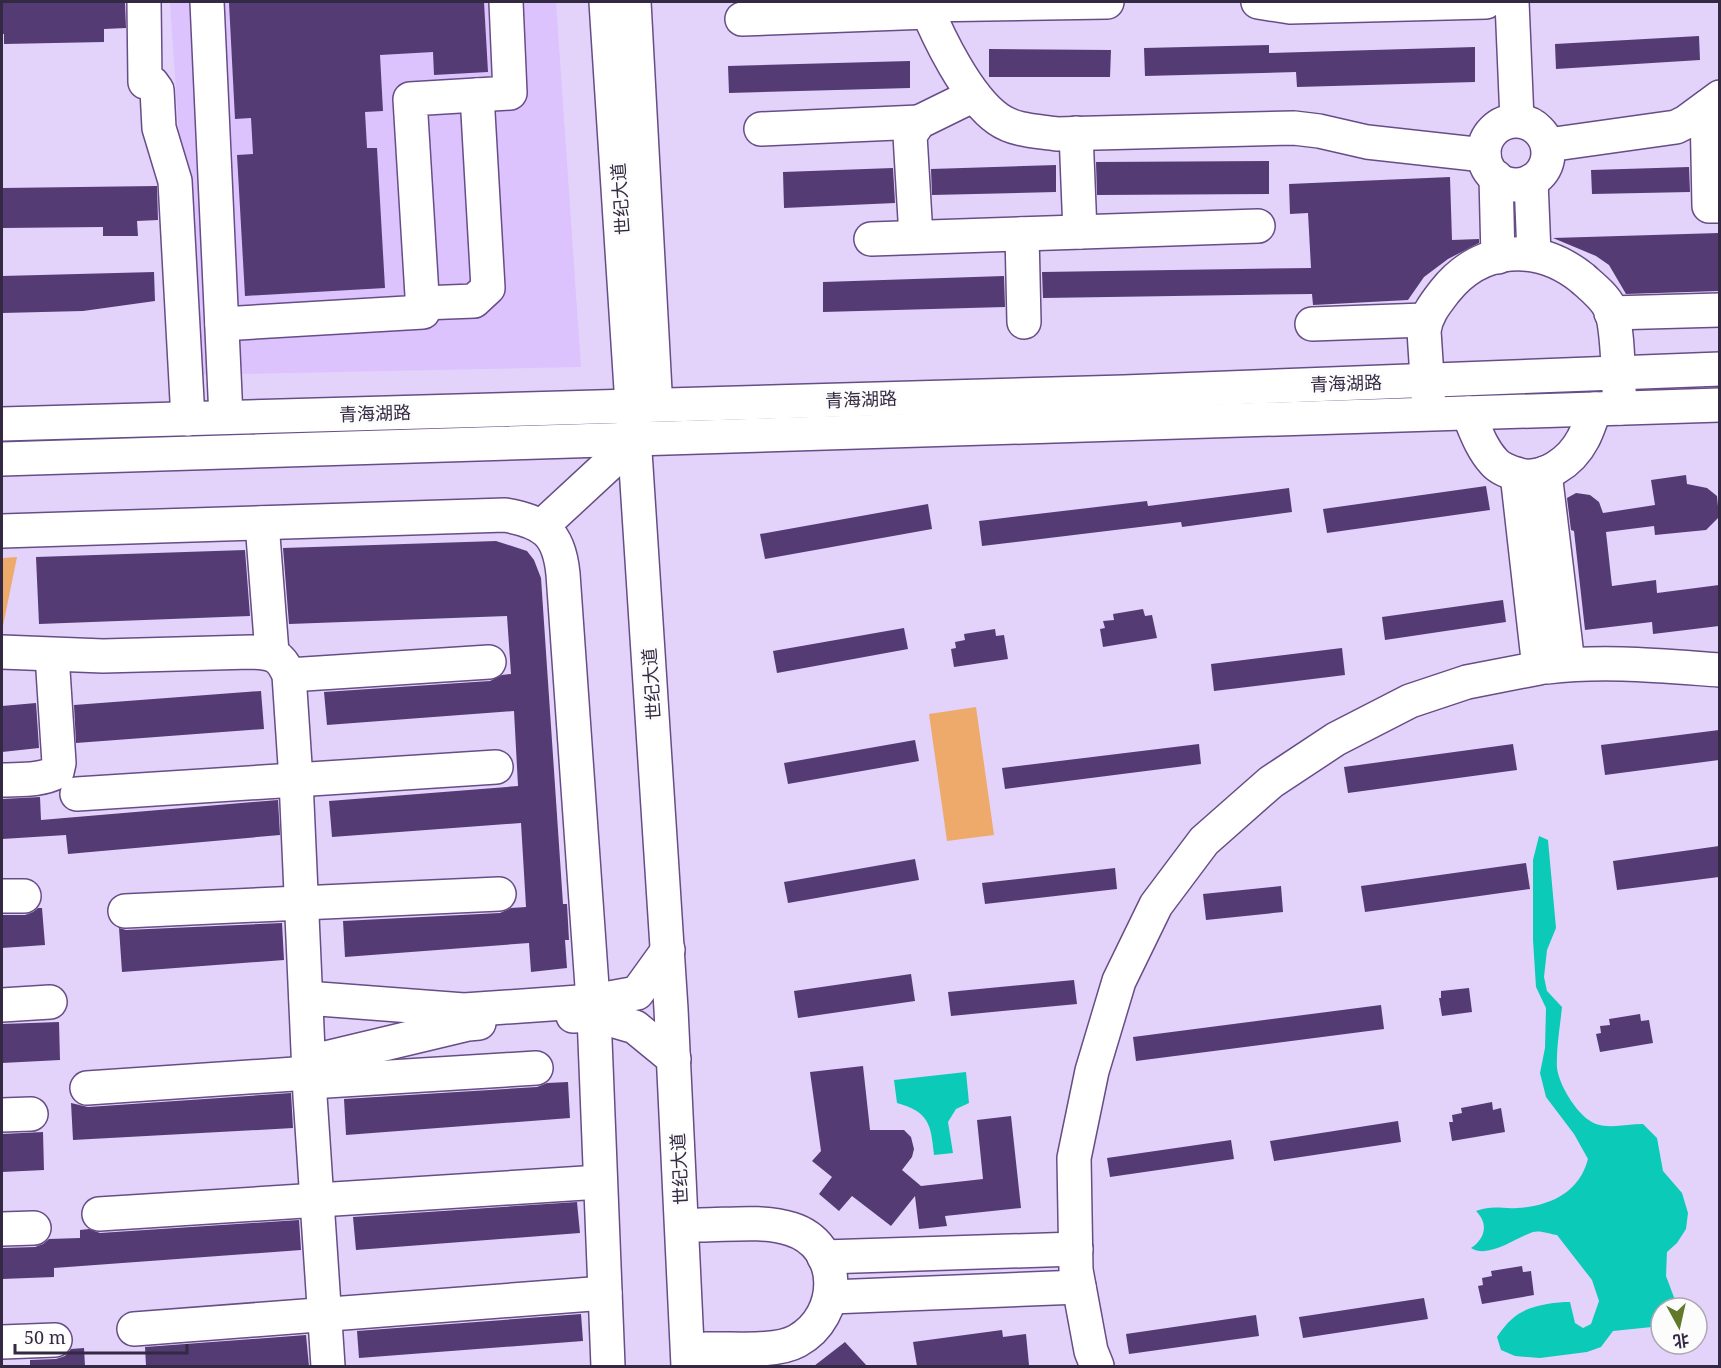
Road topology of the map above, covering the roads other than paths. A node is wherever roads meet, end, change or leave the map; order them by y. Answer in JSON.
{"nodes":[{"id":1,"x":144,"y":2,"type":"edge"},
{"id":2,"x":207,"y":2,"type":"edge"},
{"id":3,"x":506,"y":2,"type":"edge"},
{"id":4,"x":606,"y":2,"type":"edge"},
{"id":5,"x":634,"y":2,"type":"edge"},
{"id":6,"x":1107,"y":2,"type":"edge"},
{"id":7,"x":1258,"y":2,"type":"edge"},
{"id":8,"x":1486,"y":2,"type":"edge"},
{"id":9,"x":1512,"y":2,"type":"edge"},
{"id":10,"x":926,"y":6,"type":"edge"},
{"id":11,"x":742,"y":19,"type":"dead end"},
{"id":12,"x":477,"y":95,"type":"junction"},
{"id":13,"x":974,"y":95,"type":"junction"},
{"id":14,"x":1713,"y":102,"type":"edge"},
{"id":15,"x":1517,"y":120,"type":"junction"},
{"id":16,"x":919,"y":122,"type":"junction"},
{"id":17,"x":761,"y":129,"type":"dead end"},
{"id":18,"x":1076,"y":133,"type":"junction"},
{"id":19,"x":1548,"y":145,"type":"junction"},
{"id":20,"x":1490,"y":166,"type":"junction"},
{"id":21,"x":1531,"y":182,"type":"junction"},
{"id":22,"x":1719,"y":206,"type":"edge"},
{"id":23,"x":1258,"y":226,"type":"dead end"},
{"id":24,"x":1080,"y":232,"type":"junction"},
{"id":25,"x":1022,"y":234,"type":"junction"},
{"id":26,"x":916,"y":237,"type":"junction"},
{"id":27,"x":871,"y":239,"type":"dead end"},
{"id":28,"x":1534,"y":254,"type":"junction"},
{"id":29,"x":1498,"y":257,"type":"junction"},
{"id":30,"x":422,"y":303,"type":"junction"},
{"id":31,"x":1719,"y":310,"type":"edge"},
{"id":32,"x":1611,"y":313,"type":"junction"},
{"id":33,"x":1425,"y":320,"type":"junction"},
{"id":34,"x":1024,"y":322,"type":"dead end"},
{"id":35,"x":222,"y":324,"type":"junction"},
{"id":36,"x":1312,"y":324,"type":"dead end"},
{"id":37,"x":1719,"y":369,"type":"edge"},
{"id":38,"x":1618,"y":373,"type":"junction"},
{"id":39,"x":1427,"y":380,"type":"junction"},
{"id":40,"x":644,"y":405,"type":"junction"},
{"id":41,"x":1719,"y":405,"type":"edge"},
{"id":42,"x":1607,"y":408,"type":"junction"},
{"id":43,"x":1468,"y":413,"type":"junction"},
{"id":44,"x":1429,"y":414,"type":"junction"},
{"id":45,"x":226,"y":417,"type":"junction"},
{"id":46,"x":188,"y":419,"type":"junction"},
{"id":47,"x":2,"y":424,"type":"edge"},
{"id":48,"x":646,"y":439,"type":"junction"},
{"id":49,"x":2,"y":459,"type":"edge"},
{"id":50,"x":1531,"y":474,"type":"junction"},
{"id":51,"x":262,"y":523,"type":"junction"},
{"id":52,"x":541,"y":527,"type":"junction"},
{"id":53,"x":2,"y":531,"type":"edge"},
{"id":54,"x":2,"y":652,"type":"edge"},
{"id":55,"x":52,"y":654,"type":"junction"},
{"id":56,"x":489,"y":662,"type":"dead end"},
{"id":57,"x":280,"y":664,"type":"junction"},
{"id":58,"x":1553,"y":666,"type":"junction"},
{"id":59,"x":1719,"y":670,"type":"edge"},
{"id":60,"x":496,"y":767,"type":"dead end"},
{"id":61,"x":2,"y":780,"type":"edge"},
{"id":62,"x":296,"y":780,"type":"junction"},
{"id":63,"x":76,"y":794,"type":"dead end"},
{"id":64,"x":499,"y":894,"type":"dead end"},
{"id":65,"x":302,"y":903,"type":"junction"},
{"id":66,"x":125,"y":912,"type":"dead end"},
{"id":67,"x":668,"y":950,"type":"junction"},
{"id":68,"x":306,"y":998,"type":"junction"},
{"id":69,"x":50,"y":1002,"type":"dead end"},
{"id":70,"x":2,"y":1005,"type":"edge"},
{"id":71,"x":593,"y":1008,"type":"junction"},
{"id":72,"x":674,"y":1059,"type":"junction"},
{"id":73,"x":536,"y":1068,"type":"dead end"},
{"id":74,"x":309,"y":1072,"type":"junction"},
{"id":75,"x":87,"y":1088,"type":"dead end"},
{"id":76,"x":600,"y":1182,"type":"junction"},
{"id":77,"x":317,"y":1200,"type":"junction"},
{"id":78,"x":99,"y":1214,"type":"dead end"},
{"id":79,"x":699,"y":1225,"type":"junction"},
{"id":80,"x":34,"y":1228,"type":"dead end"},
{"id":81,"x":2,"y":1229,"type":"edge"},
{"id":82,"x":1076,"y":1249,"type":"junction"},
{"id":83,"x":824,"y":1257,"type":"junction"},
{"id":84,"x":1078,"y":1287,"type":"junction"},
{"id":85,"x":605,"y":1293,"type":"junction"},
{"id":86,"x":831,"y":1297,"type":"junction"},
{"id":87,"x":325,"y":1315,"type":"junction"},
{"id":88,"x":134,"y":1329,"type":"dead end"},
{"id":89,"x":55,"y":1340,"type":"dead end"},
{"id":90,"x":2,"y":1342,"type":"edge"},
{"id":91,"x":700,"y":1361,"type":"edge"},
{"id":92,"x":328,"y":1366,"type":"edge"},
{"id":93,"x":608,"y":1366,"type":"edge"},
{"id":94,"x":1097,"y":1366,"type":"edge"}],
"edges":[{"from":1,"to":46,"type":"main road"},
{"from":2,"to":35,"type":"main road"},
{"from":3,"to":12,"type":"main road"},
{"from":4,"to":40,"type":"main road","name":"世纪大道"},
{"from":5,"to":40,"type":"main road","name":"世纪大道"},
{"from":6,"to":10,"type":"main road"},
{"from":7,"to":8,"type":"main road"},
{"from":9,"to":15,"type":"main road"},
{"from":10,"to":11,"type":"main road"},
{"from":10,"to":13,"type":"main road"},
{"from":12,"to":30,"type":"main road"},
{"from":12,"to":30,"type":"main road"},
{"from":13,"to":16,"type":"main road"},
{"from":13,"to":18,"type":"main road"},
{"from":14,"to":19,"type":"main road"},
{"from":14,"to":22,"type":"main road"},
{"from":15,"to":19,"type":"main road"},
{"from":15,"to":20,"type":"main road"},
{"from":16,"to":17,"type":"main road"},
{"from":16,"to":26,"type":"main road"},
{"from":18,"to":20,"type":"main road"},
{"from":18,"to":24,"type":"main road"},
{"from":19,"to":21,"type":"main road"},
{"from":20,"to":21,"type":"main road"},
{"from":20,"to":29,"type":"main road"},
{"from":21,"to":28,"type":"main road"},
{"from":23,"to":24,"type":"main road"},
{"from":24,"to":25,"type":"main road"},
{"from":25,"to":26,"type":"main road"},
{"from":25,"to":34,"type":"main road"},
{"from":26,"to":27,"type":"main road"},
{"from":28,"to":29,"type":"main road"},
{"from":28,"to":32,"type":"main road"},
{"from":29,"to":33,"type":"main road"},
{"from":30,"to":35,"type":"main road"},
{"from":31,"to":32,"type":"main road"},
{"from":32,"to":38,"type":"main road"},
{"from":33,"to":36,"type":"main road"},
{"from":33,"to":39,"type":"main road"},
{"from":35,"to":45,"type":"main road"},
{"from":37,"to":38,"type":"main road","name":"青海湖路"},
{"from":38,"to":39,"type":"main road","name":"青海湖路"},
{"from":38,"to":42,"type":"main road"},
{"from":39,"to":40,"type":"main road","name":"青海湖路"},
{"from":39,"to":44,"type":"main road"},
{"from":40,"to":45,"type":"main road","name":"青海湖路"},
{"from":40,"to":48,"type":"main road","name":"世纪大道"},
{"from":41,"to":42,"type":"main road","name":"青海湖路"},
{"from":42,"to":43,"type":"main road","name":"青海湖路"},
{"from":42,"to":50,"type":"main road"},
{"from":43,"to":44,"type":"main road","name":"青海湖路"},
{"from":43,"to":50,"type":"main road"},
{"from":44,"to":48,"type":"main road","name":"青海湖路"},
{"from":45,"to":46,"type":"main road","name":"青海湖路"},
{"from":46,"to":47,"type":"main road","name":"青海湖路"},
{"from":48,"to":49,"type":"main road","name":"青海湖路"},
{"from":48,"to":52,"type":"main road"},
{"from":48,"to":67,"type":"main road","name":"世纪大道"},
{"from":48,"to":79,"type":"main road","name":"世纪大道"},
{"from":50,"to":58,"type":"main road"},
{"from":51,"to":52,"type":"main road"},
{"from":51,"to":53,"type":"main road"},
{"from":51,"to":57,"type":"main road"},
{"from":52,"to":71,"type":"main road"},
{"from":54,"to":55,"type":"main road"},
{"from":55,"to":57,"type":"main road"},
{"from":55,"to":61,"type":"main road"},
{"from":56,"to":57,"type":"main road"},
{"from":57,"to":62,"type":"main road"},
{"from":58,"to":59,"type":"main road"},
{"from":58,"to":82,"type":"main road"},
{"from":60,"to":62,"type":"main road"},
{"from":62,"to":63,"type":"main road"},
{"from":62,"to":65,"type":"main road"},
{"from":64,"to":65,"type":"main road"},
{"from":65,"to":66,"type":"main road"},
{"from":65,"to":68,"type":"main road"},
{"from":67,"to":71,"type":"main road"},
{"from":67,"to":72,"type":"main road","name":"世纪大道"},
{"from":68,"to":71,"type":"main road"},
{"from":68,"to":74,"type":"main road"},
{"from":69,"to":70,"type":"main road"},
{"from":71,"to":72,"type":"main road"},
{"from":71,"to":74,"type":"main road"},
{"from":71,"to":76,"type":"main road"},
{"from":72,"to":91,"type":"main road","name":"世纪大道"},
{"from":73,"to":74,"type":"main road"},
{"from":74,"to":75,"type":"main road"},
{"from":74,"to":77,"type":"main road"},
{"from":76,"to":77,"type":"main road"},
{"from":76,"to":85,"type":"main road"},
{"from":77,"to":78,"type":"main road"},
{"from":77,"to":87,"type":"main road"},
{"from":79,"to":83,"type":"main road"},
{"from":79,"to":91,"type":"main road","name":"世纪大道"},
{"from":80,"to":81,"type":"main road"},
{"from":82,"to":83,"type":"main road"},
{"from":82,"to":84,"type":"main road"},
{"from":83,"to":86,"type":"main road"},
{"from":84,"to":86,"type":"main road"},
{"from":84,"to":94,"type":"main road"},
{"from":85,"to":87,"type":"main road"},
{"from":85,"to":93,"type":"main road"},
{"from":86,"to":91,"type":"main road"},
{"from":87,"to":88,"type":"main road"},
{"from":87,"to":92,"type":"main road"},
{"from":89,"to":90,"type":"main road"}]}
